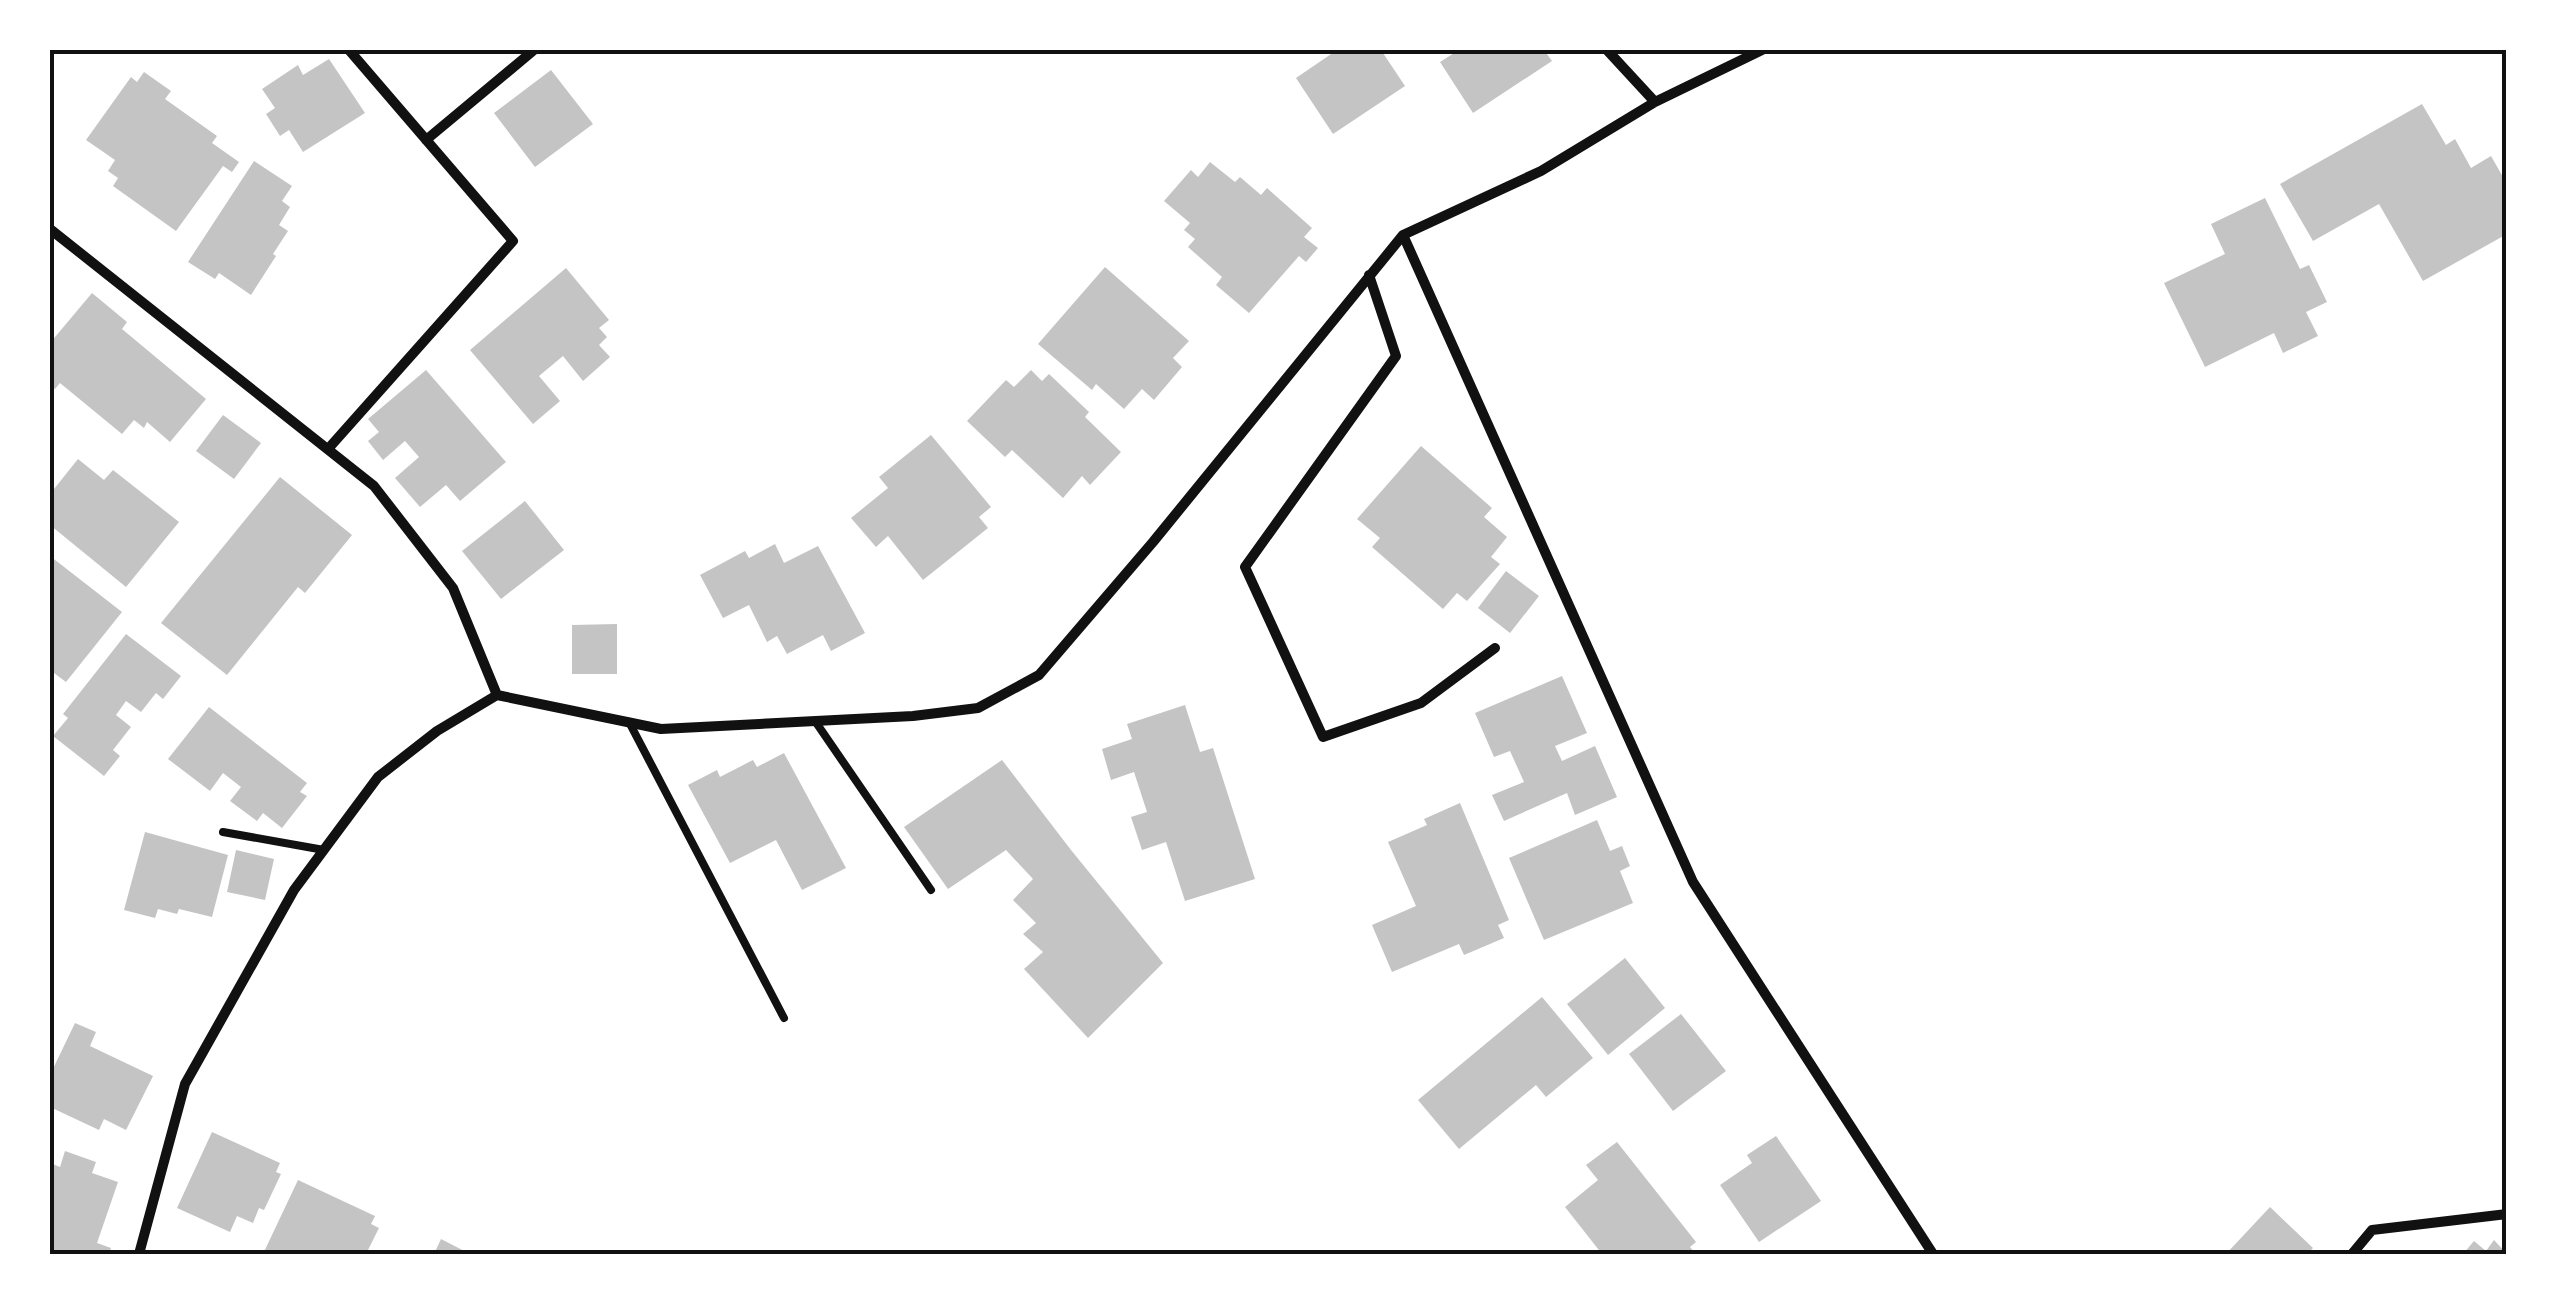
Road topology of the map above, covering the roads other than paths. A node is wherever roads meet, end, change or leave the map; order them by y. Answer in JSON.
{"nodes":[{"id":1,"x":349,"y":50,"type":"edge"},
{"id":2,"x":534,"y":50,"type":"edge"},
{"id":3,"x":1607,"y":50,"type":"edge"},
{"id":4,"x":1762,"y":50,"type":"edge"},
{"id":5,"x":1654,"y":102,"type":"junction"},
{"id":6,"x":426,"y":140,"type":"junction"},
{"id":7,"x":50,"y":230,"type":"edge"},
{"id":8,"x":1402,"y":234,"type":"junction"},
{"id":9,"x":1369,"y":275,"type":"junction"},
{"id":10,"x":328,"y":449,"type":"junction"},
{"id":11,"x":1495,"y":648,"type":"dead end"},
{"id":12,"x":498,"y":695,"type":"junction"},
{"id":13,"x":816,"y":721,"type":"junction"},
{"id":14,"x":629,"y":722,"type":"junction"},
{"id":15,"x":224,"y":832,"type":"dead end"},
{"id":16,"x":324,"y":850,"type":"junction"},
{"id":17,"x":931,"y":890,"type":"dead end"},
{"id":18,"x":784,"y":1018,"type":"dead end"},
{"id":19,"x":2507,"y":1214,"type":"edge"},
{"id":20,"x":1930,"y":1253,"type":"edge"},
{"id":21,"x":139,"y":1254,"type":"edge"},
{"id":22,"x":2352,"y":1254,"type":"edge"}],
"edges":[{"from":1,"to":6,"type":"street"},
{"from":2,"to":6,"type":"street"},
{"from":3,"to":5,"type":"street"},
{"from":4,"to":5,"type":"street"},
{"from":5,"to":8,"type":"street"},
{"from":6,"to":10,"type":"street"},
{"from":7,"to":10,"type":"street"},
{"from":8,"to":9,"type":"street"},
{"from":8,"to":20,"type":"street"},
{"from":9,"to":11,"type":"street"},
{"from":9,"to":13,"type":"street"},
{"from":10,"to":12,"type":"street"},
{"from":12,"to":14,"type":"street"},
{"from":12,"to":16,"type":"street"},
{"from":13,"to":14,"type":"street"},
{"from":13,"to":17,"type":"lane"},
{"from":14,"to":18,"type":"lane"},
{"from":15,"to":16,"type":"lane"},
{"from":16,"to":21,"type":"street"},
{"from":19,"to":22,"type":"street"}]}
